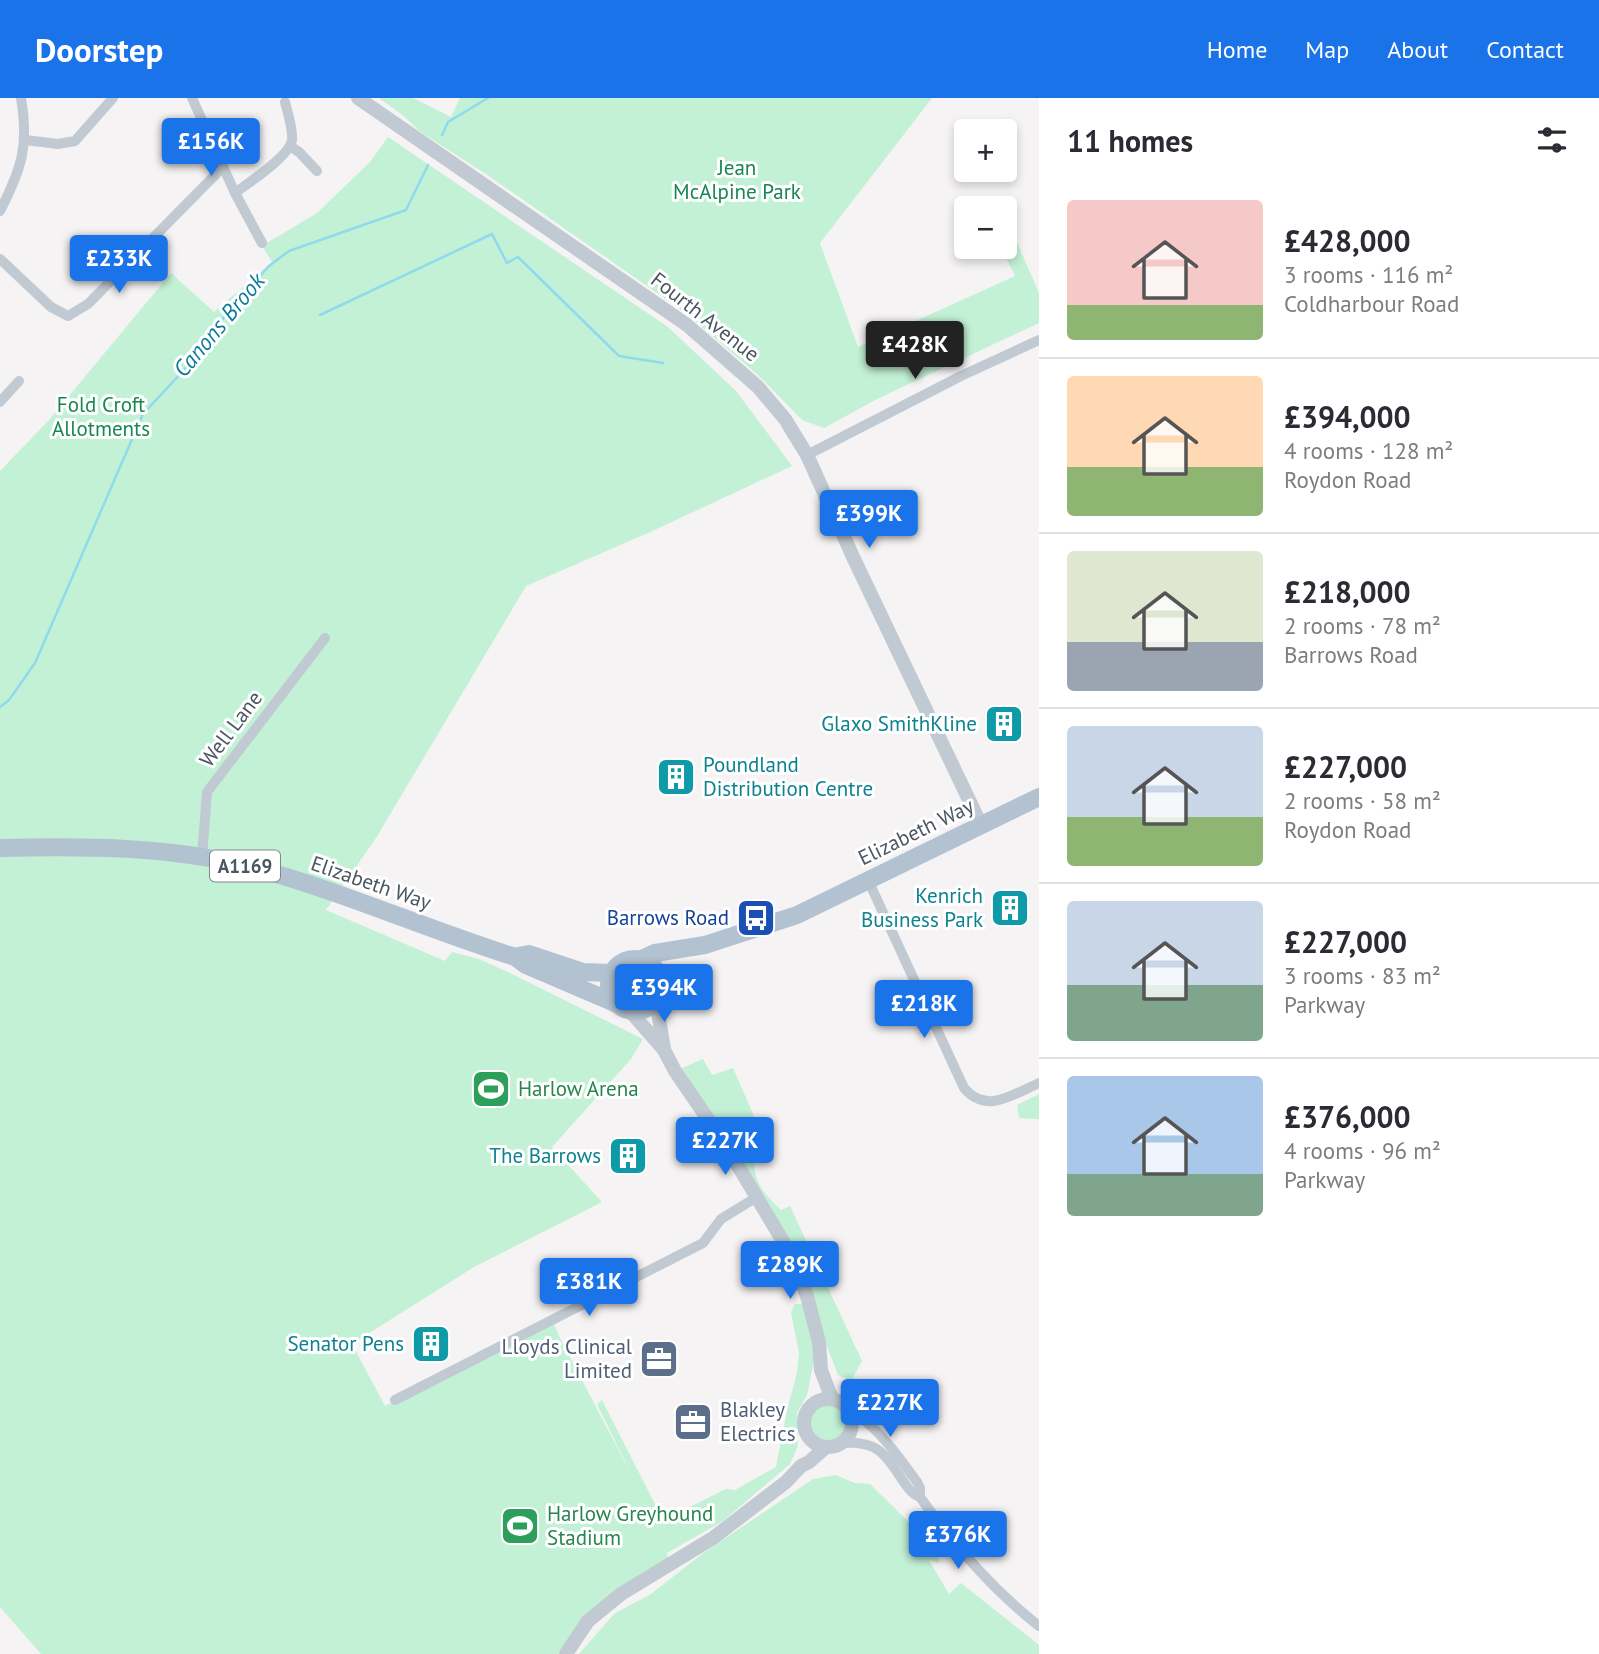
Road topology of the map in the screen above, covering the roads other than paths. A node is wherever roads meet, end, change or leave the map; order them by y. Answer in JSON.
{"nodes":[{"id":1,"x":21,"y":98,"type":"edge"},
{"id":2,"x":113,"y":98,"type":"edge"},
{"id":3,"x":192,"y":98,"type":"edge"},
{"id":4,"x":358,"y":98,"type":"edge"},
{"id":5,"x":285,"y":102,"type":"dead end"},
{"id":6,"x":25,"y":140,"type":"junction"},
{"id":7,"x":290,"y":146,"type":"junction"},
{"id":8,"x":223,"y":167,"type":"junction"},
{"id":9,"x":317,"y":171,"type":"dead end"},
{"id":10,"x":235,"y":193,"type":"junction"},
{"id":11,"x":0,"y":211,"type":"edge"},
{"id":12,"x":262,"y":243,"type":"dead end"},
{"id":13,"x":0,"y":260,"type":"edge"},
{"id":14,"x":1039,"y":340,"type":"edge"},
{"id":15,"x":19,"y":381,"type":"dead end"},
{"id":16,"x":0,"y":402,"type":"edge"},
{"id":17,"x":807,"y":455,"type":"junction"},
{"id":18,"x":325,"y":638,"type":"dead end"},
{"id":19,"x":1039,"y":797,"type":"edge"},
{"id":20,"x":981,"y":825,"type":"junction"},
{"id":21,"x":0,"y":848,"type":"edge"},
{"id":22,"x":202,"y":857,"type":"junction"},
{"id":23,"x":868,"y":880,"type":"junction"},
{"id":24,"x":693,"y":947,"type":"junction"},
{"id":25,"x":515,"y":957,"type":"junction"},
{"id":26,"x":640,"y":960,"type":"junction"},
{"id":27,"x":612,"y":973,"type":"junction"},
{"id":28,"x":660,"y":989,"type":"junction"},
{"id":29,"x":623,"y":1007,"type":"junction"},
{"id":30,"x":664,"y":1050,"type":"junction"},
{"id":31,"x":1039,"y":1083,"type":"edge"},
{"id":32,"x":757,"y":1197,"type":"junction"},
{"id":33,"x":821,"y":1370,"type":"junction"},
{"id":34,"x":832,"y":1399,"type":"junction"},
{"id":35,"x":395,"y":1401,"type":"dead end"},
{"id":36,"x":813,"y":1403,"type":"junction"},
{"id":37,"x":849,"y":1410,"type":"junction"},
{"id":38,"x":807,"y":1436,"type":"junction"},
{"id":39,"x":843,"y":1443,"type":"junction"},
{"id":40,"x":825,"y":1448,"type":"junction"},
{"id":41,"x":801,"y":1466,"type":"junction"},
{"id":42,"x":920,"y":1497,"type":"junction"},
{"id":43,"x":1039,"y":1626,"type":"edge"},
{"id":44,"x":566,"y":1654,"type":"edge"}],
"edges":[{"from":1,"to":6,"type":"street"},
{"from":2,"to":6,"type":"street"},
{"from":3,"to":8,"type":"street"},
{"from":4,"to":17,"type":"street","name":"Fourth Avenue"},
{"from":5,"to":7,"type":"street"},
{"from":6,"to":11,"type":"street"},
{"from":7,"to":9,"type":"street"},
{"from":7,"to":10,"type":"street"},
{"from":8,"to":10,"type":"street"},
{"from":8,"to":13,"type":"street"},
{"from":10,"to":12,"type":"street"},
{"from":14,"to":17,"type":"street"},
{"from":15,"to":16,"type":"street"},
{"from":17,"to":20,"type":"street","name":"Fourth Avenue"},
{"from":18,"to":22,"type":"street","name":"Well Lane"},
{"from":19,"to":20,"type":"main road","name":"Elizabeth Way"},
{"from":20,"to":23,"type":"main road","name":"Elizabeth Way"},
{"from":21,"to":22,"type":"main road","name":"Elizabeth Way","number":"A1169"},
{"from":22,"to":25,"type":"main road","name":"Elizabeth Way","number":"A1169"},
{"from":23,"to":24,"type":"main road","name":"Elizabeth Way"},
{"from":23,"to":31,"type":"street"},
{"from":24,"to":26,"type":"main road","name":"Elizabeth Way"},
{"from":24,"to":28,"type":"main road","name":"Elizabeth Way"},
{"from":25,"to":27,"type":"main road","name":"Elizabeth Way","number":"A1169"},
{"from":25,"to":29,"type":"main road","name":"Elizabeth Way","number":"A1169"},
{"from":26,"to":27,"type":"main road"},
{"from":26,"to":28,"type":"main road"},
{"from":27,"to":29,"type":"main road"},
{"from":28,"to":29,"type":"main road"},
{"from":28,"to":30,"type":"street"},
{"from":29,"to":30,"type":"street"},
{"from":30,"to":32,"type":"street"},
{"from":32,"to":33,"type":"street"},
{"from":32,"to":35,"type":"street"},
{"from":33,"to":34,"type":"street"},
{"from":33,"to":36,"type":"street"},
{"from":34,"to":36,"type":"street"},
{"from":34,"to":37,"type":"street"},
{"from":36,"to":38,"type":"street"},
{"from":37,"to":39,"type":"street"},
{"from":37,"to":42,"type":"street"},
{"from":38,"to":40,"type":"street"},
{"from":38,"to":41,"type":"street"},
{"from":39,"to":40,"type":"street"},
{"from":39,"to":42,"type":"street"},
{"from":40,"to":41,"type":"street"},
{"from":41,"to":44,"type":"street"},
{"from":42,"to":43,"type":"street"}]}
